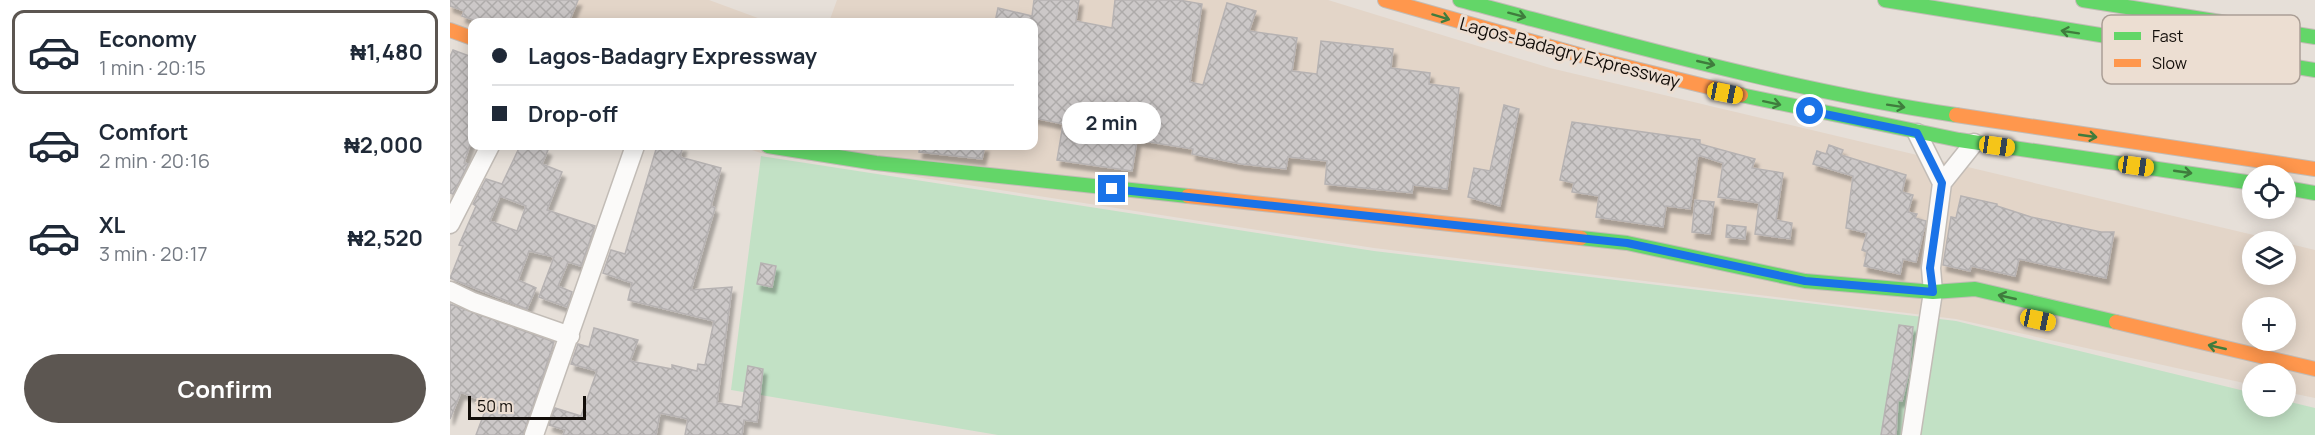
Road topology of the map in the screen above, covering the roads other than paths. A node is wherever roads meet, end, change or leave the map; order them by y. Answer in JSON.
{"nodes":[{"id":1,"x":1385,"y":0,"type":"edge"},
{"id":2,"x":1460,"y":0,"type":"edge"},
{"id":3,"x":1885,"y":0,"type":"edge"},
{"id":4,"x":2084,"y":0,"type":"edge"},
{"id":5,"x":2175,"y":15,"type":"edge"},
{"id":6,"x":450,"y":30,"type":"edge"},
{"id":7,"x":2300,"y":36,"type":"edge"},
{"id":8,"x":468,"y":37,"type":"edge"},
{"id":9,"x":2102,"y":37,"type":"edge"},
{"id":10,"x":2315,"y":38,"type":"edge"},
{"id":11,"x":2300,"y":68,"type":"edge"},
{"id":12,"x":2315,"y":70,"type":"edge"},
{"id":13,"x":1917,"y":133,"type":"junction"},
{"id":14,"x":1974,"y":143,"type":"junction"},
{"id":15,"x":488,"y":150,"type":"edge"},
{"id":16,"x":634,"y":150,"type":"edge"},
{"id":17,"x":793,"y":150,"type":"edge"},
{"id":18,"x":2315,"y":169,"type":"edge"},
{"id":19,"x":2242,"y":181,"type":"edge"},
{"id":20,"x":1942,"y":183,"type":"junction"},
{"id":21,"x":2296,"y":190,"type":"edge"},
{"id":22,"x":2315,"y":193,"type":"edge"},
{"id":23,"x":450,"y":224,"type":"edge"},
{"id":24,"x":450,"y":291,"type":"edge"},
{"id":25,"x":1933,"y":292,"type":"junction"},
{"id":26,"x":1971,"y":305,"type":"dead end"},
{"id":27,"x":570,"y":336,"type":"junction"},
{"id":28,"x":2123,"y":338,"type":"dead end"},
{"id":29,"x":2242,"y":366,"type":"edge"},
{"id":30,"x":2315,"y":369,"type":"edge"},
{"id":31,"x":2296,"y":377,"type":"edge"},
{"id":32,"x":2315,"y":382,"type":"edge"},
{"id":33,"x":534,"y":435,"type":"edge"},
{"id":34,"x":1911,"y":435,"type":"edge"}],
"edges":[{"from":1,"to":13,"type":"main road","name":"Lagos-Badagry Expressway","one_way":true},
{"from":2,"to":18,"type":"main road","name":"Lagos-Badagry Expressway","one_way":true},
{"from":9,"to":3,"type":"main road","one_way":true},
{"from":4,"to":5,"type":"main road"},
{"from":6,"to":8,"type":"main road"},
{"from":7,"to":10,"type":"main road"},
{"from":12,"to":11,"type":"main road","one_way":true},
{"from":13,"to":14,"type":"main road","name":"Lagos-Badagry Expressway"},
{"from":13,"to":20,"type":"street"},
{"from":14,"to":19,"type":"main road","name":"Lagos-Badagry Expressway","one_way":true},
{"from":14,"to":20,"type":"street"},
{"from":15,"to":23,"type":"street"},
{"from":16,"to":27,"type":"street"},
{"from":17,"to":25,"type":"main road"},
{"from":20,"to":25,"type":"street"},
{"from":21,"to":22,"type":"main road"},
{"from":24,"to":27,"type":"street"},
{"from":25,"to":26,"type":"main road"},
{"from":30,"to":25,"type":"main road","one_way":true},
{"from":25,"to":34,"type":"street"},
{"from":27,"to":33,"type":"street"},
{"from":28,"to":29,"type":"main road"},
{"from":31,"to":32,"type":"main road"}]}
